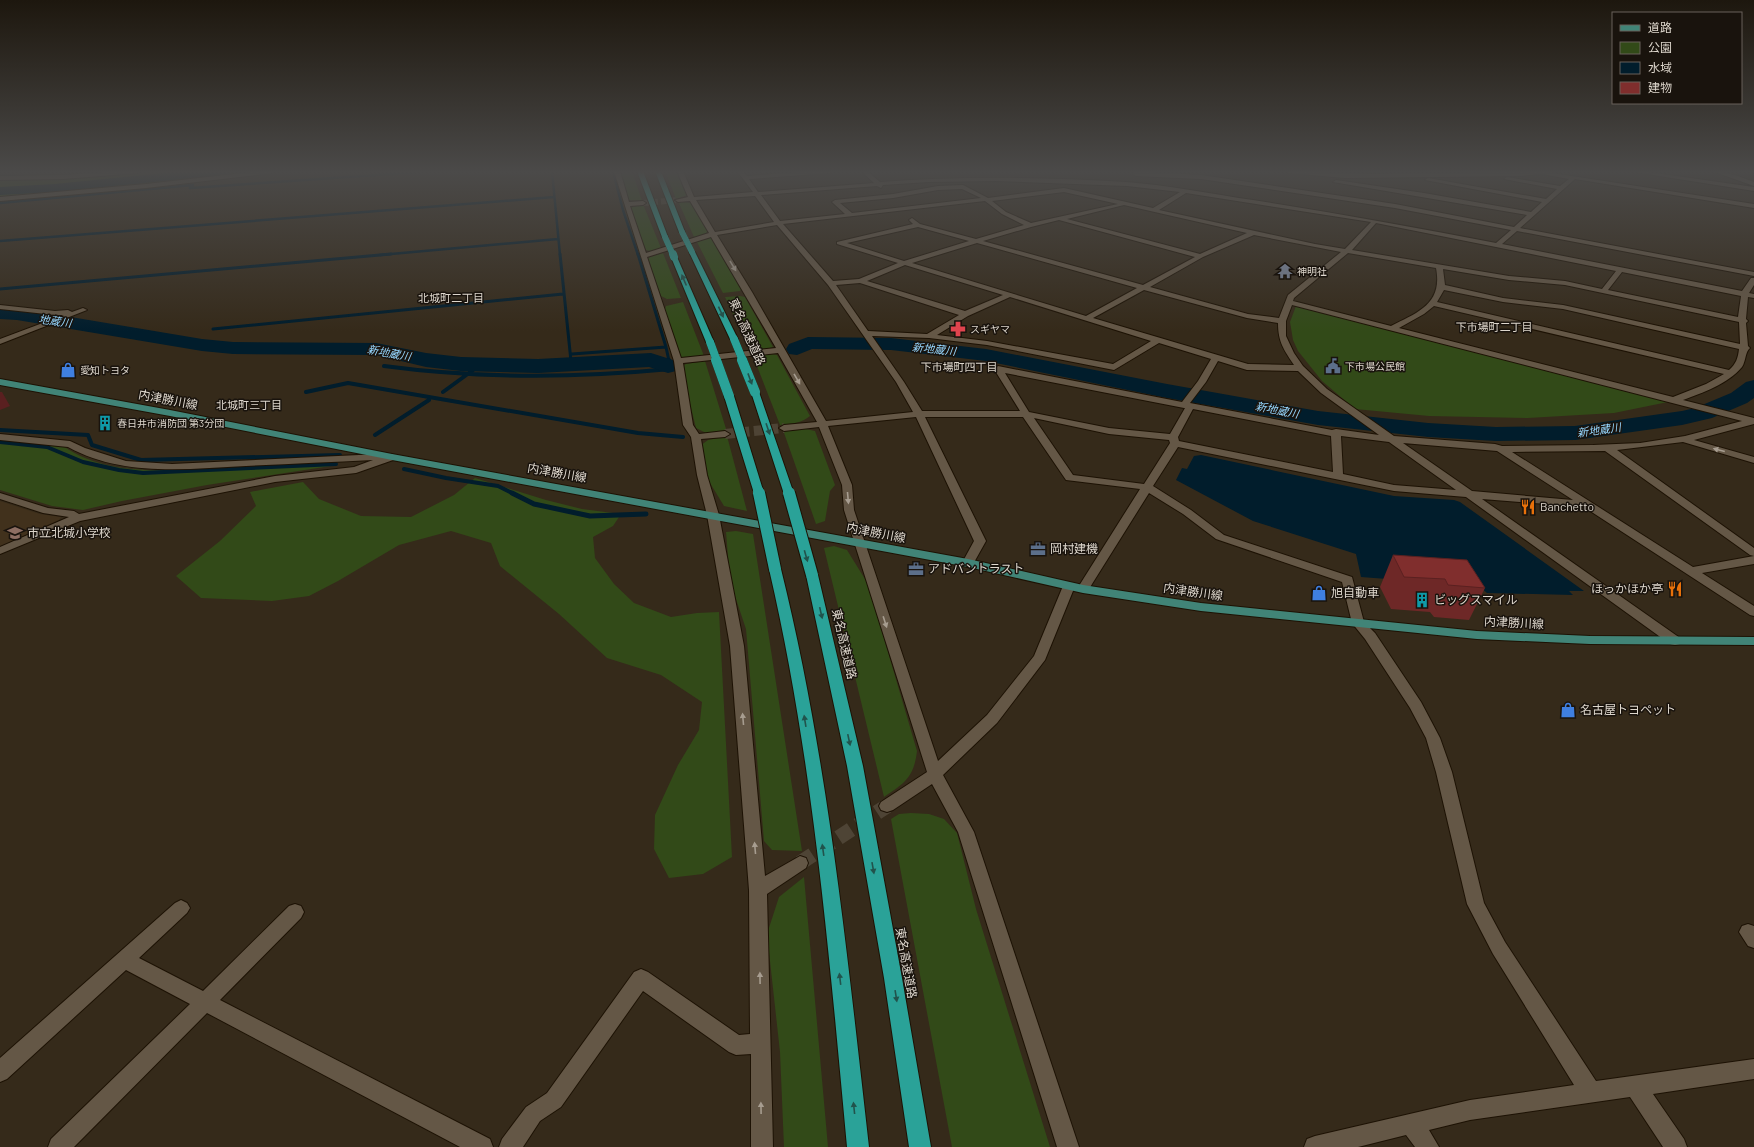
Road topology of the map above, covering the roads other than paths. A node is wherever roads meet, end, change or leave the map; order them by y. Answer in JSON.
{"nodes":[{"id":1,"x":634,"y":225,"type":"edge"},
{"id":2,"x":660,"y":225,"type":"edge"},
{"id":3,"x":679,"y":225,"type":"edge"},
{"id":4,"x":707,"y":225,"type":"edge"},
{"id":5,"x":769,"y":225,"type":"edge"},
{"id":6,"x":779,"y":225,"type":"edge"},
{"id":7,"x":918,"y":225,"type":"joint"},
{"id":8,"x":1030,"y":225,"type":"edge"},
{"id":9,"x":1083,"y":225,"type":"edge"},
{"id":10,"x":1217,"y":225,"type":"edge"},
{"id":11,"x":1372,"y":225,"type":"edge"},
{"id":12,"x":1393,"y":225,"type":"edge"},
{"id":13,"x":1492,"y":225,"type":"edge"},
{"id":14,"x":1521,"y":225,"type":"edge"},
{"id":15,"x":1516,"y":229,"type":"junction"},
{"id":16,"x":1254,"y":233,"type":"junction"},
{"id":17,"x":713,"y":234,"type":"junction"},
{"id":18,"x":978,"y":241,"type":"junction"},
{"id":19,"x":1497,"y":245,"type":"junction"},
{"id":20,"x":1347,"y":250,"type":"junction"},
{"id":21,"x":644,"y":256,"type":"junction"},
{"id":22,"x":1201,"y":256,"type":"junction"},
{"id":23,"x":904,"y":264,"type":"junction"},
{"id":24,"x":1439,"y":266,"type":"junction"},
{"id":25,"x":1621,"y":269,"type":"junction"},
{"id":26,"x":1754,"y":274,"type":"edge"},
{"id":27,"x":1754,"y":280,"type":"edge"},
{"id":28,"x":860,"y":281,"type":"junction"},
{"id":29,"x":831,"y":282,"type":"junction"},
{"id":30,"x":1442,"y":287,"type":"junction"},
{"id":31,"x":1144,"y":288,"type":"junction"},
{"id":32,"x":1604,"y":291,"type":"junction"},
{"id":33,"x":1009,"y":295,"type":"junction"},
{"id":34,"x":1749,"y":295,"type":"edge"},
{"id":35,"x":1289,"y":302,"type":"junction"},
{"id":36,"x":1432,"y":303,"type":"junction"},
{"id":37,"x":0,"y":307,"type":"edge"},
{"id":38,"x":965,"y":314,"type":"junction"},
{"id":39,"x":1087,"y":318,"type":"junction"},
{"id":40,"x":1282,"y":321,"type":"junction"},
{"id":41,"x":1744,"y":321,"type":"junction"},
{"id":42,"x":1392,"y":328,"type":"junction"},
{"id":43,"x":867,"y":334,"type":"junction"},
{"id":44,"x":929,"y":336,"type":"junction"},
{"id":45,"x":1158,"y":340,"type":"junction"},
{"id":46,"x":0,"y":342,"type":"edge"},
{"id":47,"x":1746,"y":348,"type":"junction"},
{"id":48,"x":780,"y":350,"type":"junction"},
{"id":49,"x":1216,"y":358,"type":"junction"},
{"id":50,"x":678,"y":361,"type":"junction"},
{"id":51,"x":1300,"y":368,"type":"junction"},
{"id":52,"x":1730,"y":373,"type":"junction"},
{"id":53,"x":0,"y":382,"type":"edge"},
{"id":54,"x":1678,"y":401,"type":"junction"},
{"id":55,"x":1187,"y":406,"type":"junction"},
{"id":56,"x":919,"y":414,"type":"junction"},
{"id":57,"x":1026,"y":414,"type":"junction"},
{"id":58,"x":1754,"y":421,"type":"edge"},
{"id":59,"x":822,"y":423,"type":"junction"},
{"id":60,"x":784,"y":428,"type":"tunnel mouth"},
{"id":61,"x":725,"y":434,"type":"tunnel mouth"},
{"id":62,"x":1336,"y":434,"type":"junction"},
{"id":63,"x":0,"y":436,"type":"edge"},
{"id":64,"x":696,"y":437,"type":"junction"},
{"id":65,"x":1388,"y":438,"type":"junction"},
{"id":66,"x":1684,"y":439,"type":"junction"},
{"id":67,"x":1174,"y":440,"type":"junction"},
{"id":68,"x":1606,"y":447,"type":"junction"},
{"id":69,"x":1501,"y":450,"type":"junction"},
{"id":70,"x":392,"y":457,"type":"junction"},
{"id":71,"x":1754,"y":460,"type":"edge"},
{"id":72,"x":1338,"y":477,"type":"junction"},
{"id":73,"x":1147,"y":487,"type":"junction"},
{"id":74,"x":1470,"y":494,"type":"junction"},
{"id":75,"x":0,"y":496,"type":"edge"},
{"id":76,"x":1584,"y":504,"type":"junction"},
{"id":77,"x":713,"y":515,"type":"junction"},
{"id":78,"x":77,"y":518,"type":"junction"},
{"id":79,"x":859,"y":543,"type":"junction"},
{"id":80,"x":0,"y":551,"type":"edge"},
{"id":81,"x":1754,"y":553,"type":"edge"},
{"id":82,"x":1754,"y":560,"type":"edge"},
{"id":83,"x":968,"y":563,"type":"junction"},
{"id":84,"x":1692,"y":571,"type":"junction"},
{"id":85,"x":1076,"y":588,"type":"junction"},
{"id":86,"x":1754,"y":612,"type":"edge"},
{"id":87,"x":1358,"y":623,"type":"junction"},
{"id":88,"x":1675,"y":641,"type":"junction"},
{"id":89,"x":1754,"y":641,"type":"edge"},
{"id":90,"x":935,"y":774,"type":"junction"},
{"id":91,"x":887,"y":806,"type":"tunnel mouth"},
{"id":92,"x":800,"y":863,"type":"tunnel mouth"},
{"id":93,"x":758,"y":890,"type":"junction"},
{"id":94,"x":181,"y":908,"type":"dead end"},
{"id":95,"x":295,"y":912,"type":"dead end"},
{"id":96,"x":125,"y":960,"type":"junction"},
{"id":97,"x":206,"y":1002,"type":"junction"},
{"id":98,"x":760,"y":1043,"type":"junction"},
{"id":99,"x":1754,"y":1069,"type":"edge"},
{"id":100,"x":0,"y":1072,"type":"edge"},
{"id":101,"x":1636,"y":1086,"type":"junction"},
{"id":102,"x":1591,"y":1092,"type":"junction"},
{"id":103,"x":1411,"y":1123,"type":"junction"},
{"id":104,"x":59,"y":1147,"type":"edge"},
{"id":105,"x":482,"y":1147,"type":"edge"},
{"id":106,"x":510,"y":1147,"type":"edge"},
{"id":107,"x":762,"y":1147,"type":"edge"},
{"id":108,"x":858,"y":1147,"type":"edge"},
{"id":109,"x":920,"y":1147,"type":"edge"},
{"id":110,"x":1068,"y":1147,"type":"edge"},
{"id":111,"x":1315,"y":1147,"type":"edge"},
{"id":112,"x":1428,"y":1147,"type":"edge"},
{"id":113,"x":1676,"y":1147,"type":"edge"}],
"edges":[{"from":1,"to":21,"type":"street"},
{"from":108,"to":2,"type":"highway","one_way":true,"bridge":true},
{"from":3,"to":109,"type":"highway","name":"東名高速道路","one_way":true,"bridge":true},
{"from":4,"to":17,"type":"street"},
{"from":5,"to":17,"type":"street"},
{"from":6,"to":29,"type":"street"},
{"from":7,"to":18,"type":"street"},
{"from":7,"to":23,"type":"street"},
{"from":8,"to":18,"type":"street"},
{"from":9,"to":22,"type":"street"},
{"from":10,"to":16,"type":"street"},
{"from":11,"to":20,"type":"street"},
{"from":12,"to":19,"type":"street"},
{"from":13,"to":15,"type":"street"},
{"from":14,"to":15,"type":"street"},
{"from":15,"to":19,"type":"street"},
{"from":15,"to":26,"type":"street"},
{"from":16,"to":20,"type":"street"},
{"from":16,"to":22,"type":"street"},
{"from":17,"to":21,"type":"street"},
{"from":17,"to":48,"type":"street","one_way":true},
{"from":18,"to":23,"type":"street"},
{"from":18,"to":31,"type":"street"},
{"from":19,"to":25,"type":"street"},
{"from":20,"to":24,"type":"street"},
{"from":20,"to":35,"type":"street"},
{"from":21,"to":50,"type":"street"},
{"from":22,"to":31,"type":"street"},
{"from":23,"to":28,"type":"street"},
{"from":23,"to":33,"type":"street"},
{"from":24,"to":30,"type":"street"},
{"from":24,"to":32,"type":"street"},
{"from":25,"to":32,"type":"street"},
{"from":25,"to":34,"type":"street"},
{"from":27,"to":34,"type":"street"},
{"from":28,"to":29,"type":"street"},
{"from":28,"to":38,"type":"street"},
{"from":29,"to":43,"type":"street"},
{"from":30,"to":36,"type":"street"},
{"from":30,"to":47,"type":"street"},
{"from":31,"to":39,"type":"street"},
{"from":31,"to":40,"type":"street"},
{"from":32,"to":41,"type":"street"},
{"from":33,"to":38,"type":"street"},
{"from":33,"to":39,"type":"street"},
{"from":34,"to":41,"type":"street"},
{"from":35,"to":40,"type":"street"},
{"from":35,"to":42,"type":"street"},
{"from":36,"to":42,"type":"street"},
{"from":36,"to":52,"type":"street"},
{"from":37,"to":46,"type":"street"},
{"from":38,"to":44,"type":"street"},
{"from":39,"to":45,"type":"street"},
{"from":40,"to":51,"type":"street"},
{"from":41,"to":47,"type":"street"},
{"from":42,"to":54,"type":"street"},
{"from":43,"to":44,"type":"street"},
{"from":43,"to":56,"type":"street"},
{"from":44,"to":45,"type":"street"},
{"from":45,"to":49,"type":"street"},
{"from":47,"to":52,"type":"street"},
{"from":48,"to":50,"type":"street"},
{"from":48,"to":59,"type":"street","one_way":true},
{"from":49,"to":51,"type":"street"},
{"from":49,"to":55,"type":"street"},
{"from":50,"to":64,"type":"street"},
{"from":51,"to":65,"type":"street"},
{"from":52,"to":54,"type":"street"},
{"from":53,"to":70,"type":"main road","name":"内津勝川線"},
{"from":54,"to":58,"type":"street"},
{"from":55,"to":57,"type":"street"},
{"from":55,"to":62,"type":"street"},
{"from":55,"to":67,"type":"street"},
{"from":56,"to":57,"type":"street"},
{"from":56,"to":59,"type":"street"},
{"from":56,"to":83,"type":"street"},
{"from":57,"to":67,"type":"street"},
{"from":57,"to":73,"type":"street"},
{"from":58,"to":66,"type":"street"},
{"from":59,"to":60,"type":"street"},
{"from":59,"to":79,"type":"street","one_way":true},
{"from":61,"to":64,"type":"street"},
{"from":62,"to":65,"type":"street"},
{"from":62,"to":72,"type":"street"},
{"from":63,"to":70,"type":"street"},
{"from":64,"to":77,"type":"street"},
{"from":65,"to":69,"type":"street"},
{"from":65,"to":74,"type":"street"},
{"from":66,"to":68,"type":"street"},
{"from":71,"to":66,"type":"street","one_way":true},
{"from":67,"to":72,"type":"street"},
{"from":67,"to":73,"type":"street"},
{"from":68,"to":69,"type":"street"},
{"from":68,"to":81,"type":"street"},
{"from":69,"to":76,"type":"street"},
{"from":70,"to":77,"type":"main road","name":"内津勝川線"},
{"from":70,"to":78,"type":"street"},
{"from":72,"to":74,"type":"street"},
{"from":73,"to":85,"type":"street"},
{"from":73,"to":87,"type":"street"},
{"from":74,"to":76,"type":"street"},
{"from":74,"to":88,"type":"street"},
{"from":75,"to":78,"type":"street"},
{"from":76,"to":84,"type":"street"},
{"from":77,"to":79,"type":"main road","name":"内津勝川線"},
{"from":93,"to":77,"type":"street","one_way":true},
{"from":78,"to":80,"type":"street"},
{"from":79,"to":83,"type":"main road","name":"内津勝川線"},
{"from":79,"to":90,"type":"street","one_way":true},
{"from":82,"to":84,"type":"street"},
{"from":83,"to":85,"type":"main road","name":"内津勝川線"},
{"from":84,"to":86,"type":"street"},
{"from":85,"to":87,"type":"main road","name":"内津勝川線"},
{"from":85,"to":90,"type":"street"},
{"from":87,"to":88,"type":"main road","name":"内津勝川線"},
{"from":87,"to":102,"type":"street"},
{"from":88,"to":89,"type":"main road","name":"内津勝川線"},
{"from":90,"to":91,"type":"street"},
{"from":90,"to":110,"type":"street"},
{"from":92,"to":93,"type":"street"},
{"from":98,"to":93,"type":"street","one_way":true},
{"from":94,"to":96,"type":"street"},
{"from":95,"to":97,"type":"street"},
{"from":96,"to":97,"type":"street"},
{"from":96,"to":100,"type":"street"},
{"from":97,"to":104,"type":"street"},
{"from":97,"to":105,"type":"street"},
{"from":98,"to":106,"type":"street"},
{"from":107,"to":98,"type":"street","one_way":true},
{"from":99,"to":101,"type":"street"},
{"from":101,"to":102,"type":"street"},
{"from":101,"to":113,"type":"street"},
{"from":102,"to":103,"type":"street"},
{"from":103,"to":111,"type":"street"},
{"from":103,"to":112,"type":"street"}]}
